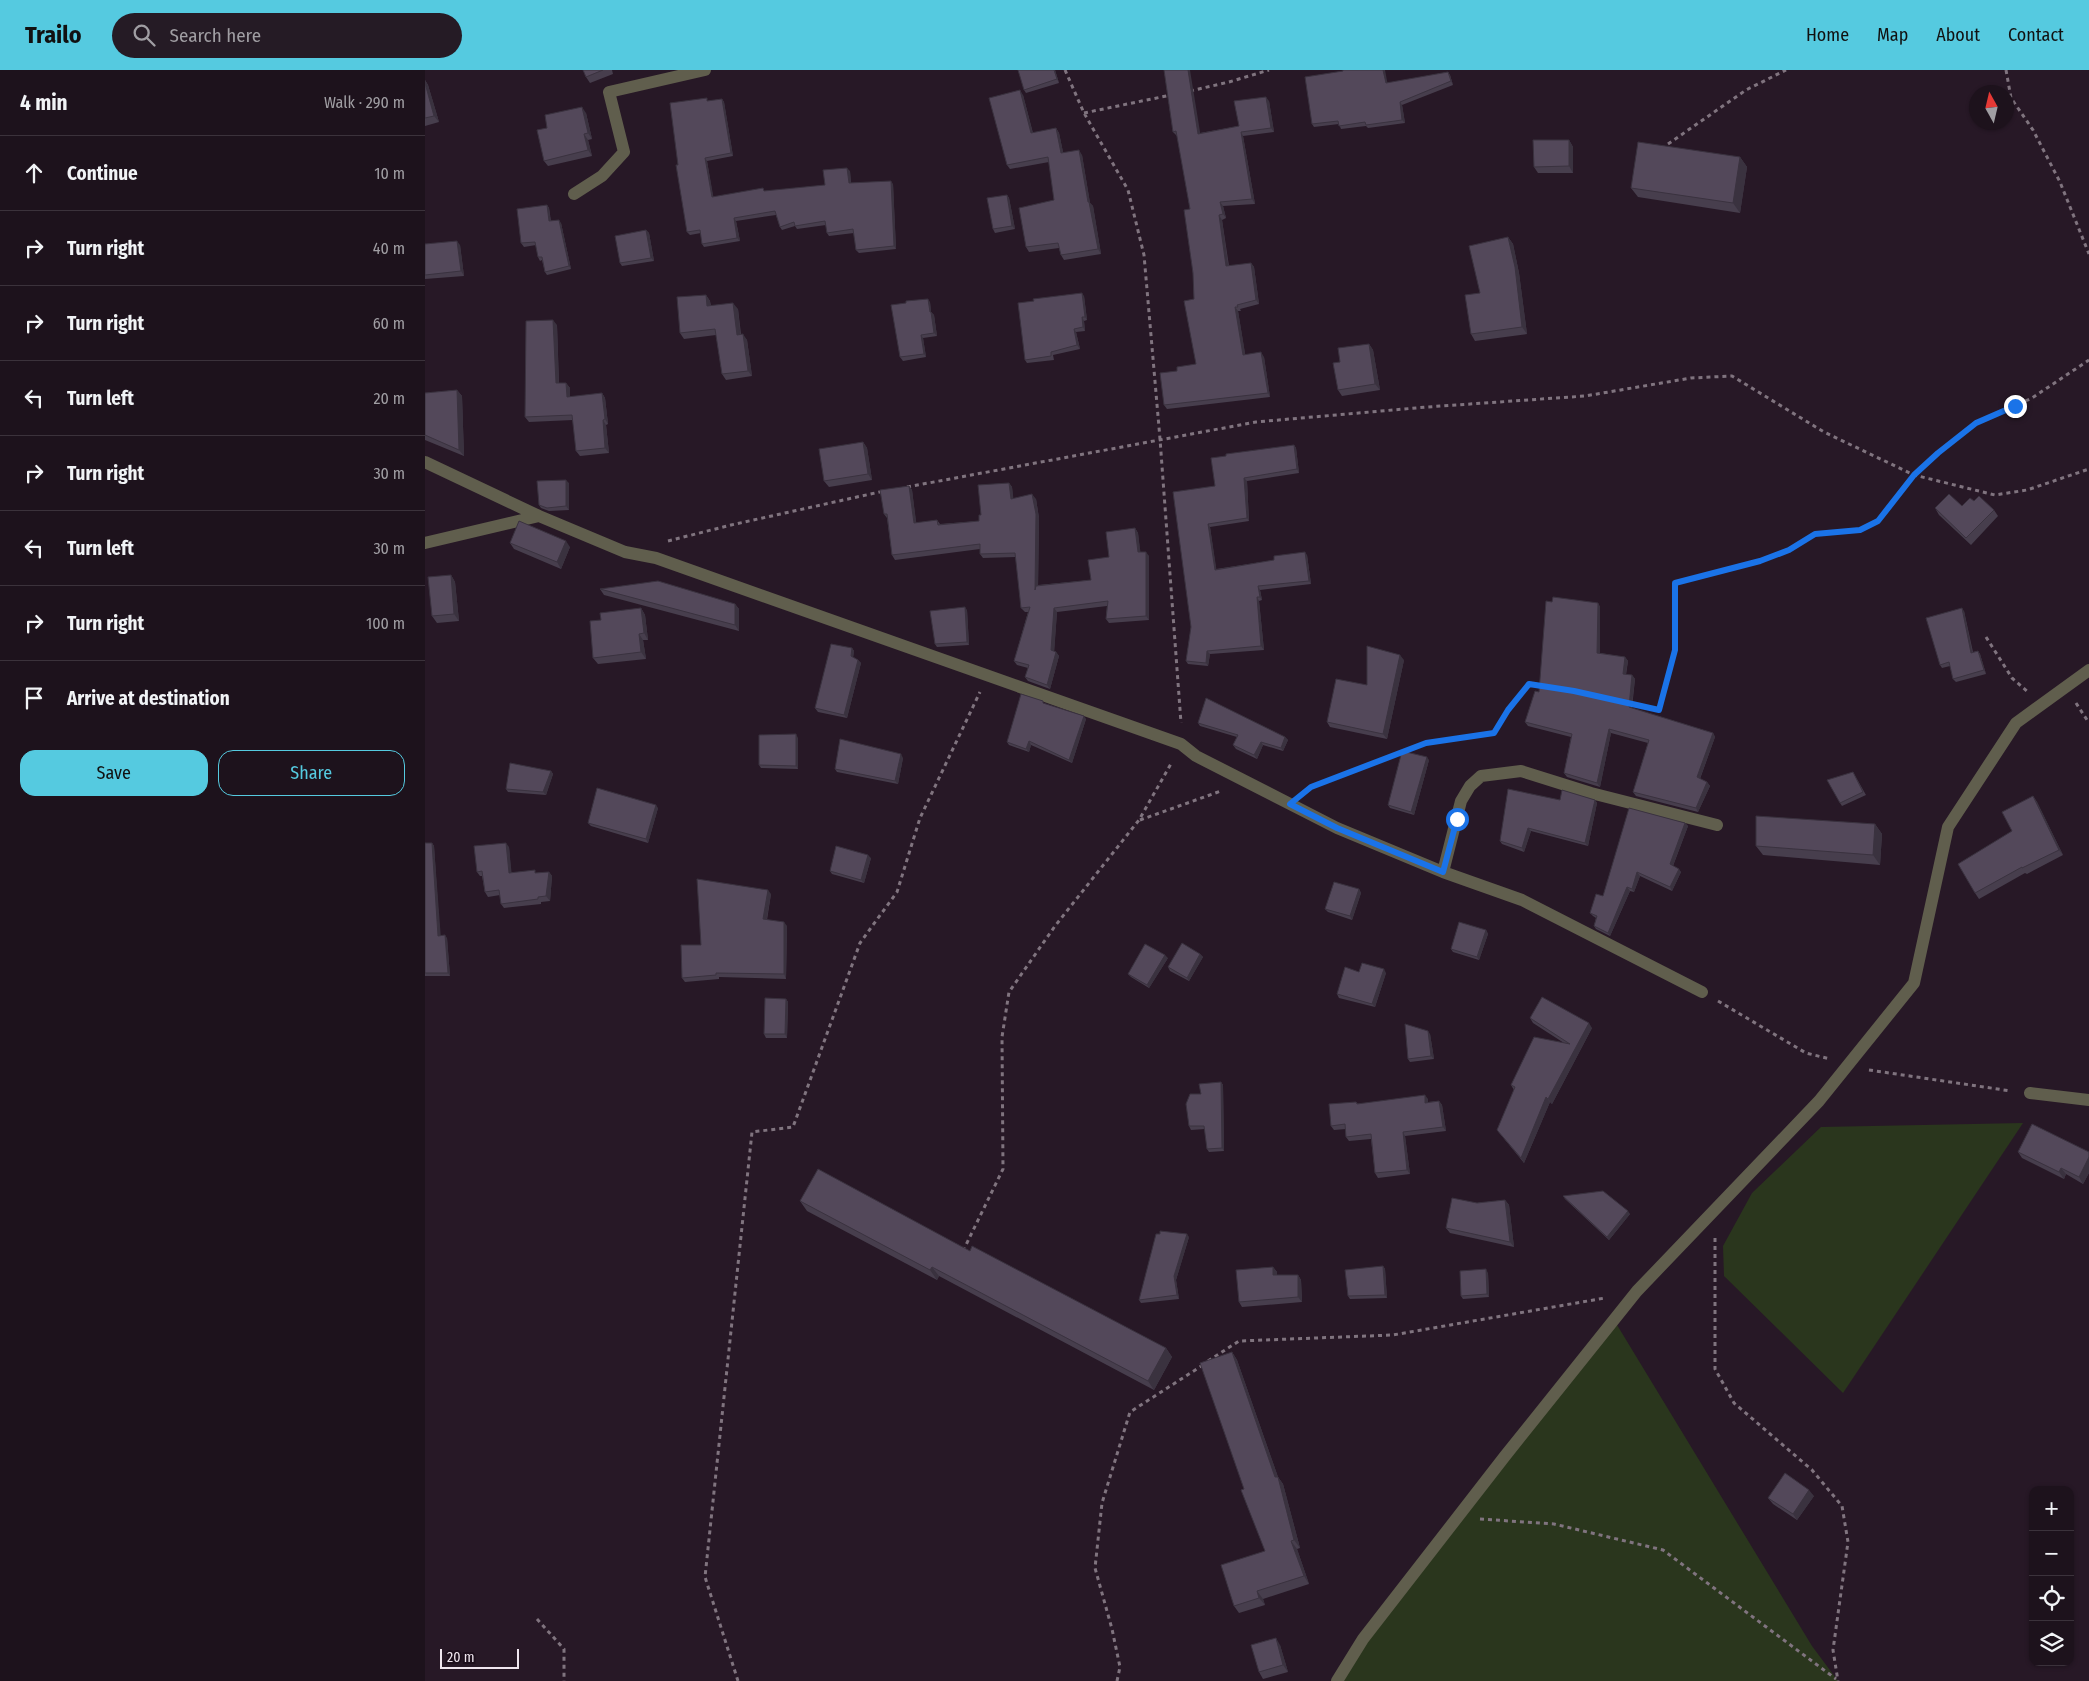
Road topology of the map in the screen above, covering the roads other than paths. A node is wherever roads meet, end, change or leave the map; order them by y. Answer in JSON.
{"nodes":[{"id":1,"x":705,"y":70,"type":"edge"},
{"id":2,"x":574,"y":194,"type":"dead end"},
{"id":3,"x":425,"y":462,"type":"edge"},
{"id":4,"x":539,"y":516,"type":"junction"},
{"id":5,"x":425,"y":543,"type":"edge"},
{"id":6,"x":2089,"y":670,"type":"edge"},
{"id":7,"x":1717,"y":825,"type":"dead end"},
{"id":8,"x":1443,"y":872,"type":"junction"},
{"id":9,"x":1702,"y":992,"type":"dead end"},
{"id":10,"x":2029,"y":1092,"type":"dead end"},
{"id":11,"x":2089,"y":1100,"type":"edge"},
{"id":12,"x":1337,"y":1681,"type":"edge"}],
"edges":[{"from":1,"to":2,"type":"street"},
{"from":3,"to":4,"type":"street"},
{"from":4,"to":5,"type":"street"},
{"from":4,"to":8,"type":"street"},
{"from":6,"to":12,"type":"street"},
{"from":7,"to":8,"type":"street"},
{"from":8,"to":9,"type":"street"},
{"from":10,"to":11,"type":"street"}]}
